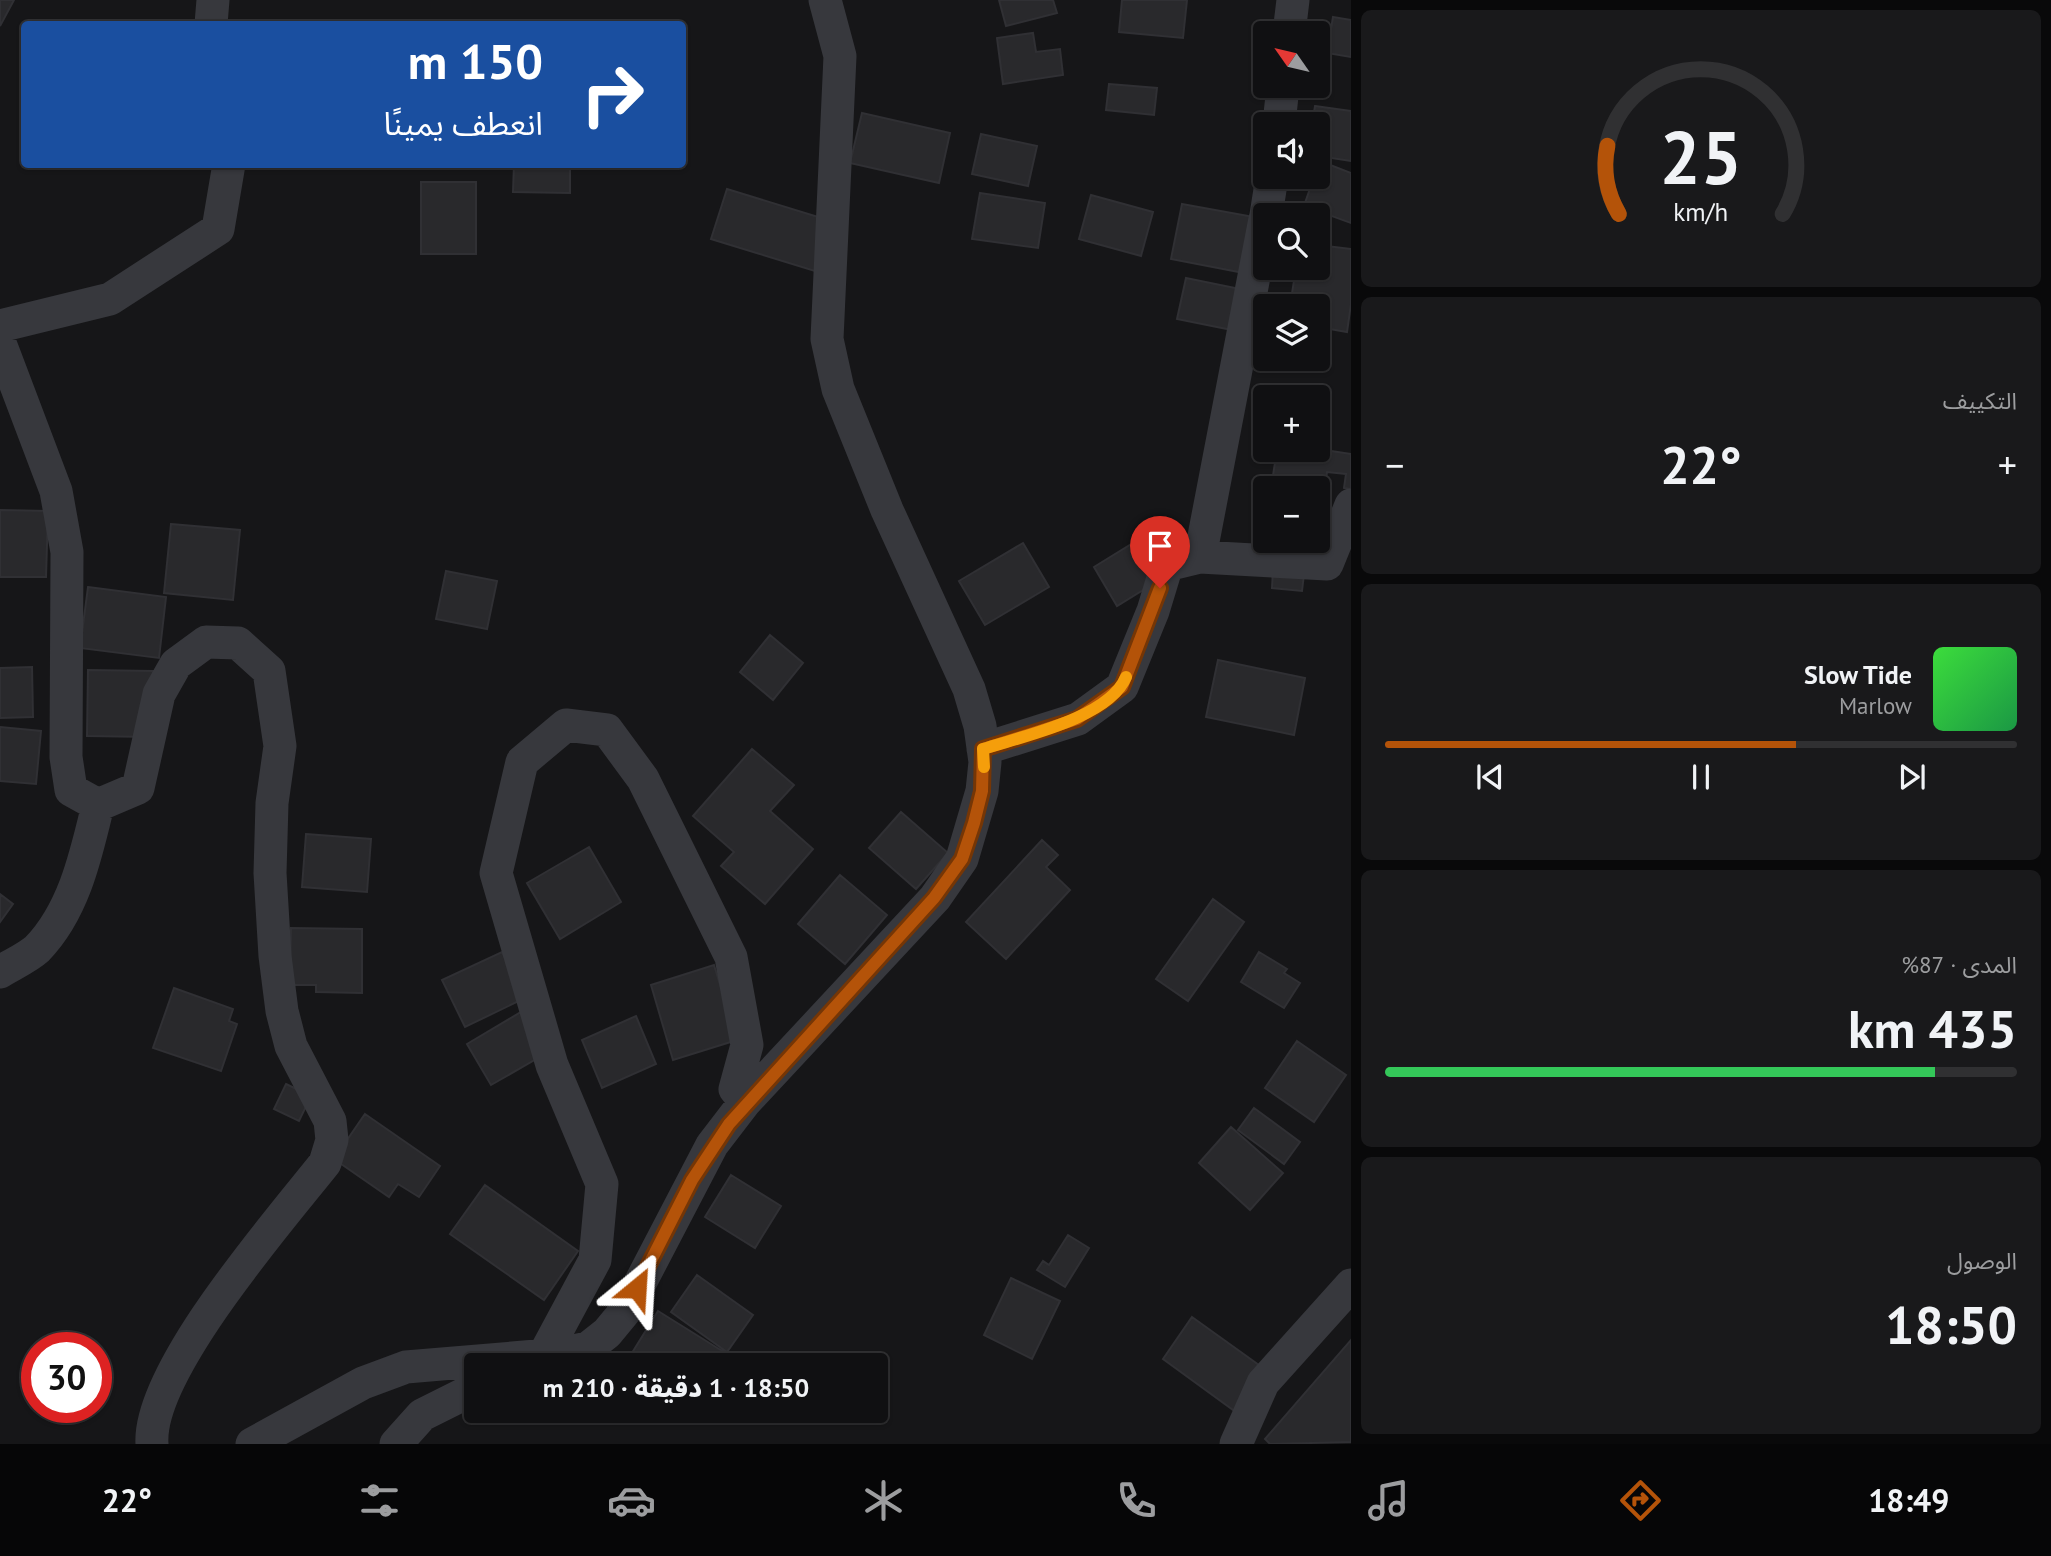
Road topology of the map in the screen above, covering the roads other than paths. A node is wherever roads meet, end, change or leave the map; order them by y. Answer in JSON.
{"nodes":[{"id":1,"x":214,"y":0,"type":"edge"},
{"id":2,"x":825,"y":0,"type":"edge"},
{"id":3,"x":1293,"y":0,"type":"edge"},
{"id":4,"x":211,"y":21,"type":"edge"},
{"id":5,"x":1290,"y":21,"type":"edge"},
{"id":6,"x":228,"y":168,"type":"edge"},
{"id":7,"x":1254,"y":280,"type":"edge"},
{"id":8,"x":0,"y":326,"type":"edge"},
{"id":9,"x":0,"y":343,"type":"edge"},
{"id":10,"x":1351,"y":505,"type":"edge"},
{"id":11,"x":1200,"y":557,"type":"junction"},
{"id":12,"x":983,"y":749,"type":"junction"},
{"id":13,"x":98,"y":805,"type":"junction"},
{"id":14,"x":0,"y":972,"type":"edge"},
{"id":15,"x":745,"y":1102,"type":"junction"},
{"id":16,"x":1351,"y":1285,"type":"edge"},
{"id":17,"x":548,"y":1353,"type":"edge"},
{"id":18,"x":567,"y":1353,"type":"edge"},
{"id":19,"x":464,"y":1363,"type":"edge"},
{"id":20,"x":464,"y":1394,"type":"edge"},
{"id":21,"x":152,"y":1444,"type":"edge"},
{"id":22,"x":252,"y":1444,"type":"edge"},
{"id":23,"x":396,"y":1444,"type":"edge"},
{"id":24,"x":1236,"y":1444,"type":"edge"}],
"edges":[{"from":1,"to":4,"type":"street"},
{"from":2,"to":12,"type":"street"},
{"from":3,"to":5,"type":"street"},
{"from":6,"to":8,"type":"street"},
{"from":7,"to":11,"type":"street"},
{"from":9,"to":13,"type":"street"},
{"from":10,"to":11,"type":"street"},
{"from":11,"to":12,"type":"street"},
{"from":12,"to":15,"type":"street"},
{"from":13,"to":14,"type":"street"},
{"from":13,"to":21,"type":"street"},
{"from":15,"to":17,"type":"street"},
{"from":15,"to":18,"type":"street"},
{"from":16,"to":24,"type":"street"},
{"from":19,"to":22,"type":"street"},
{"from":20,"to":23,"type":"street"}]}
